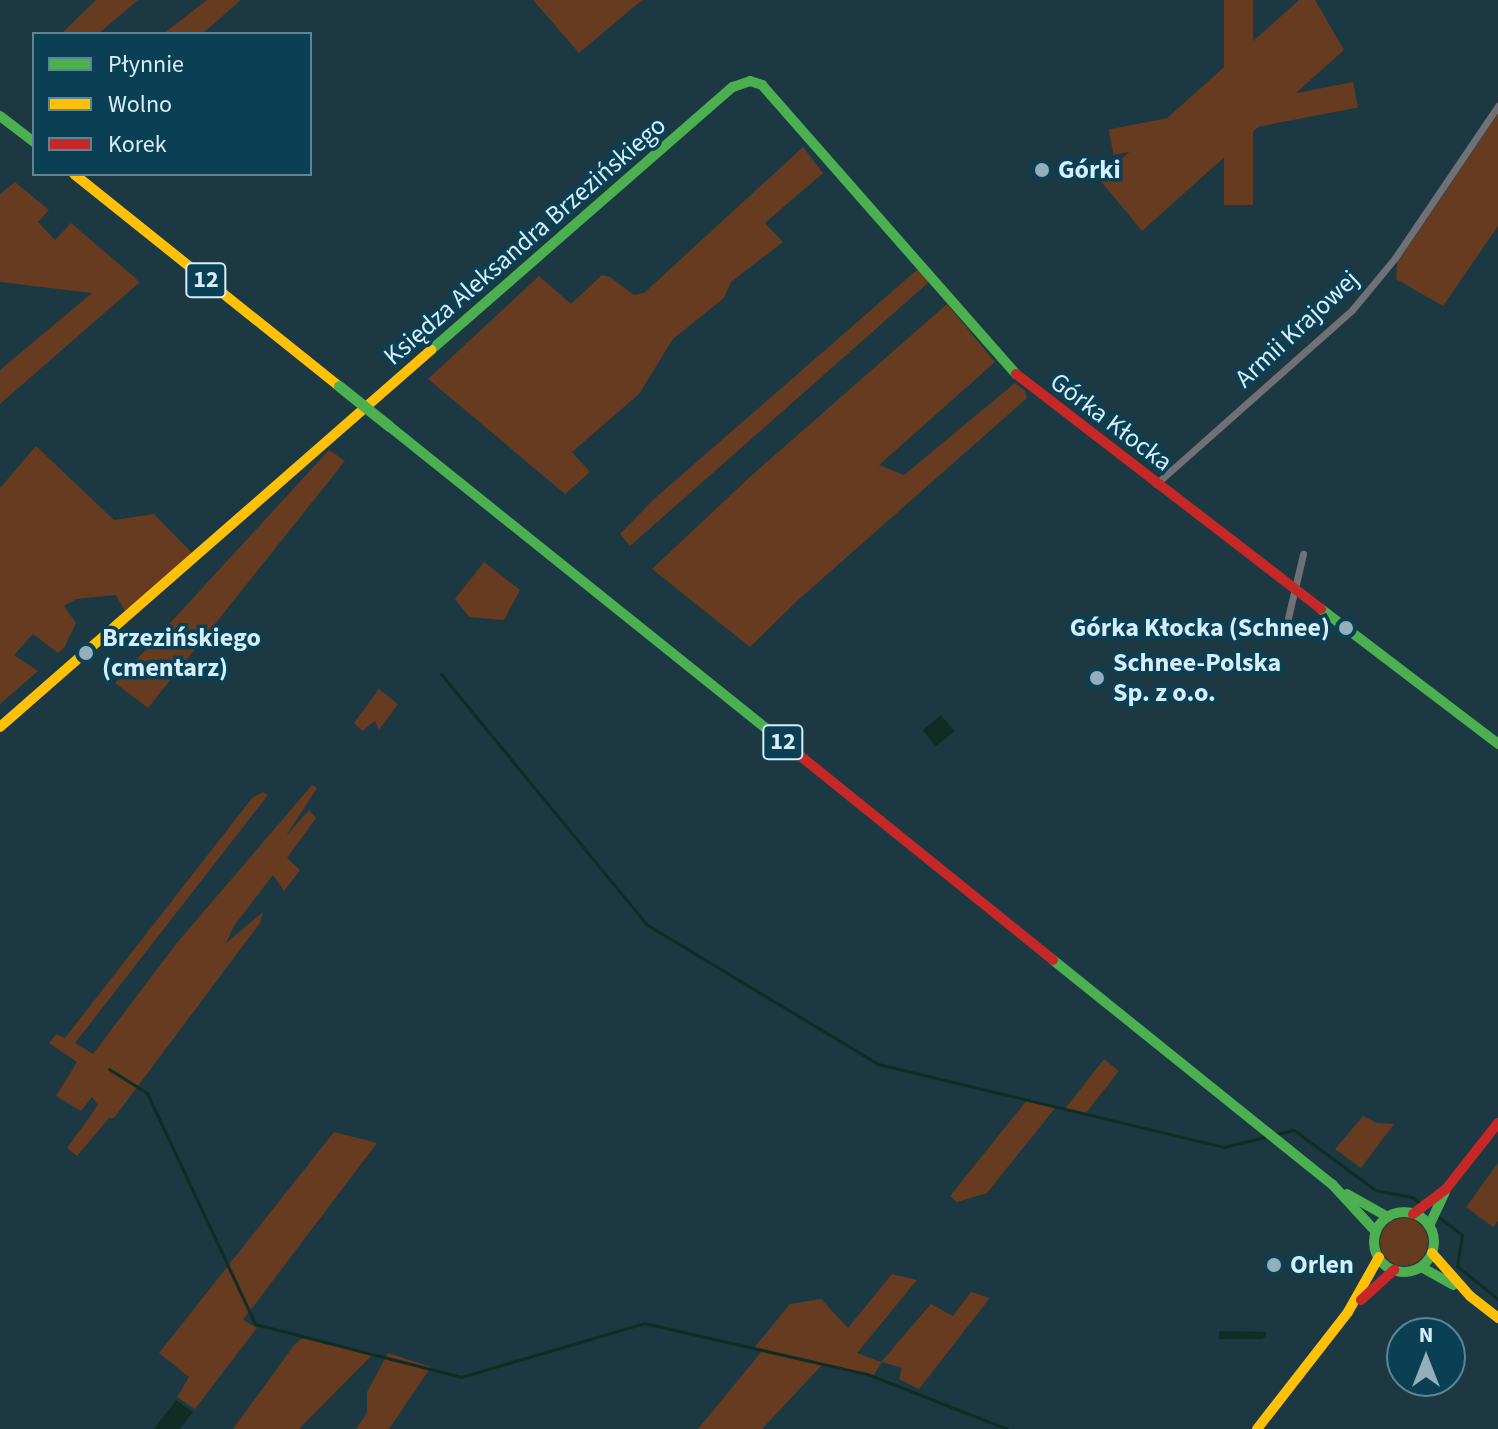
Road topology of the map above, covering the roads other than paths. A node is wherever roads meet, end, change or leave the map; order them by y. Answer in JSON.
{"nodes":[{"id":1,"x":750,"y":81,"type":"joint"},
{"id":2,"x":1498,"y":106,"type":"edge"},
{"id":3,"x":0,"y":116,"type":"edge"},
{"id":4,"x":32,"y":140,"type":"edge"},
{"id":5,"x":76,"y":176,"type":"edge"},
{"id":6,"x":1156,"y":484,"type":"junction"},
{"id":7,"x":1303,"y":554,"type":"dead end"},
{"id":8,"x":1292,"y":587,"type":"junction"},
{"id":9,"x":1288,"y":618,"type":"dead end"},
{"id":10,"x":0,"y":727,"type":"edge"},
{"id":11,"x":1498,"y":744,"type":"edge"},
{"id":12,"x":1498,"y":1123,"type":"edge"},
{"id":13,"x":1332,"y":1184,"type":"junction"},
{"id":14,"x":1427,"y":1214,"type":"junction"},
{"id":15,"x":1388,"y":1217,"type":"junction"},
{"id":16,"x":1376,"y":1232,"type":"junction"},
{"id":17,"x":1432,"y":1253,"type":"junction"},
{"id":18,"x":1379,"y":1257,"type":"junction"},
{"id":19,"x":1421,"y":1267,"type":"junction"},
{"id":20,"x":1394,"y":1270,"type":"junction"},
{"id":21,"x":1470,"y":1296,"type":"junction"},
{"id":22,"x":1348,"y":1312,"type":"junction"},
{"id":23,"x":1498,"y":1318,"type":"edge"},
{"id":24,"x":1257,"y":1429,"type":"edge"}],
"edges":[{"from":1,"to":6,"type":"main road","name":"Górka Kłocka"},
{"from":1,"to":10,"type":"main road","name":"Księdza Aleksandra Brzezińskiego"},
{"from":2,"to":6,"type":"street","name":"Armii Krajowej"},
{"from":3,"to":4,"type":"main road"},
{"from":5,"to":13,"type":"main road","number":"12","bridge":true},
{"from":6,"to":8,"type":"main road","name":"Górka Kłocka"},
{"from":7,"to":8,"type":"street"},
{"from":8,"to":9,"type":"street"},
{"from":8,"to":11,"type":"main road","name":"Górka Kłocka"},
{"from":12,"to":14,"type":"main road"},
{"from":13,"to":15,"type":"main road","number":"12"},
{"from":13,"to":16,"type":"main road","number":"12"},
{"from":14,"to":15,"type":"main road"},
{"from":14,"to":17,"type":"main road"},
{"from":15,"to":16,"type":"main road"},
{"from":16,"to":18,"type":"main road"},
{"from":17,"to":19,"type":"main road"},
{"from":17,"to":21,"type":"main road"},
{"from":18,"to":20,"type":"main road"},
{"from":18,"to":22,"type":"main road"},
{"from":19,"to":20,"type":"main road"},
{"from":19,"to":21,"type":"main road"},
{"from":20,"to":22,"type":"main road"},
{"from":21,"to":23,"type":"main road"},
{"from":22,"to":24,"type":"main road"}]}
